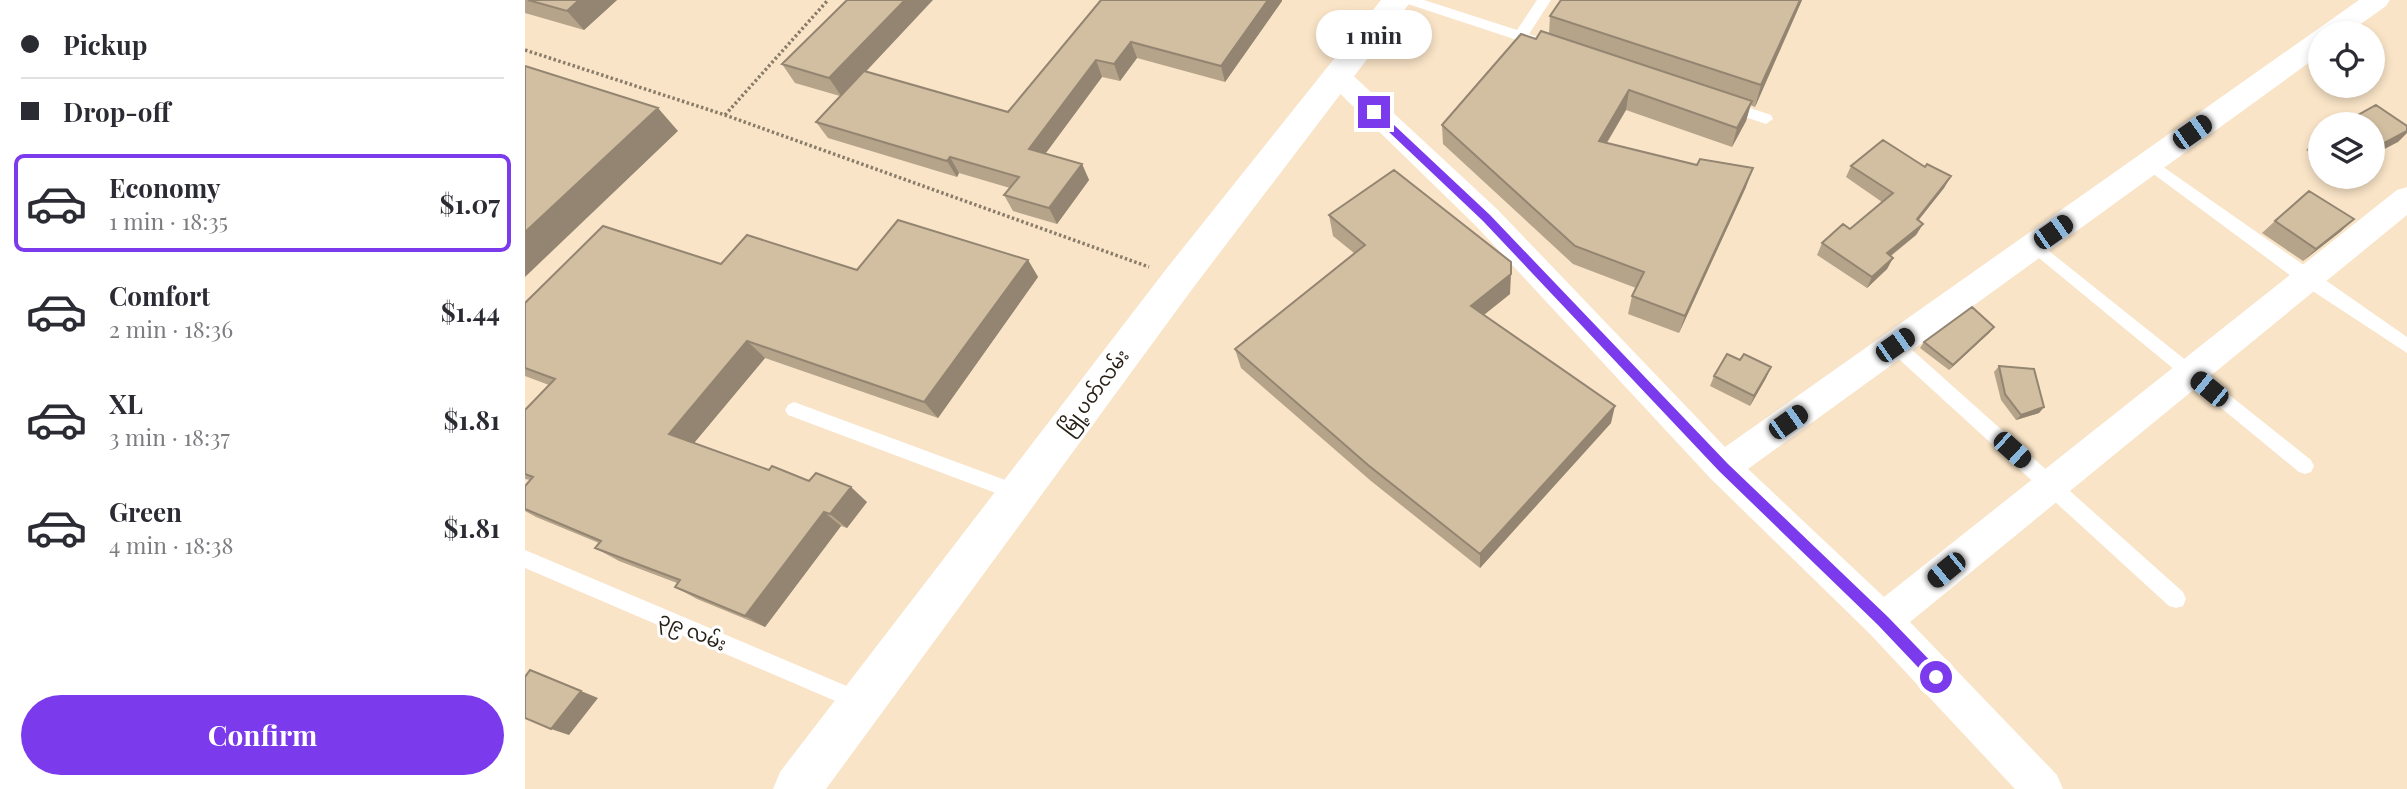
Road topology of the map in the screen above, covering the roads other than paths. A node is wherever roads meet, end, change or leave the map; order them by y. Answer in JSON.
{"nodes":[{"id":1,"x":1397,"y":0,"type":"edge"},
{"id":2,"x":1410,"y":0,"type":"edge"},
{"id":3,"x":1544,"y":0,"type":"edge"},
{"id":4,"x":2377,"y":0,"type":"edge"},
{"id":5,"x":2347,"y":21,"type":"edge"},
{"id":6,"x":1520,"y":37,"type":"junction"},
{"id":7,"x":2308,"y":49,"type":"edge"},
{"id":8,"x":1559,"y":50,"type":"edge"},
{"id":9,"x":1336,"y":76,"type":"junction"},
{"id":10,"x":1714,"y":102,"type":"edge"},
{"id":11,"x":1766,"y":119,"type":"dead end"},
{"id":12,"x":2149,"y":163,"type":"junction"},
{"id":13,"x":2407,"y":198,"type":"edge"},
{"id":14,"x":2034,"y":245,"type":"junction"},
{"id":15,"x":2308,"y":279,"type":"junction"},
{"id":16,"x":1895,"y":345,"type":"junction"},
{"id":17,"x":2407,"y":346,"type":"edge"},
{"id":18,"x":2190,"y":374,"type":"junction"},
{"id":19,"x":794,"y":410,"type":"dead end"},
{"id":20,"x":2305,"y":466,"type":"dead end"},
{"id":21,"x":1723,"y":468,"type":"junction"},
{"id":22,"x":2051,"y":485,"type":"junction"},
{"id":23,"x":1017,"y":494,"type":"junction"},
{"id":24,"x":525,"y":559,"type":"edge"},
{"id":25,"x":2176,"y":599,"type":"dead end"},
{"id":26,"x":1883,"y":621,"type":"junction"},
{"id":27,"x":861,"y":702,"type":"junction"},
{"id":28,"x":797,"y":789,"type":"edge"},
{"id":29,"x":2043,"y":789,"type":"edge"}],
"edges":[{"from":1,"to":9,"type":"main road","name":"မြို့ပတ်လမ်း"},
{"from":2,"to":6,"type":"lane"},
{"from":3,"to":6,"type":"lane"},
{"from":4,"to":5,"type":"street"},
{"from":6,"to":8,"type":"lane"},
{"from":7,"to":12,"type":"street"},
{"from":9,"to":21,"type":"street"},
{"from":9,"to":23,"type":"main road","name":"မြို့ပတ်လမ်း"},
{"from":10,"to":11,"type":"lane"},
{"from":12,"to":14,"type":"street"},
{"from":12,"to":15,"type":"lane"},
{"from":13,"to":15,"type":"street"},
{"from":14,"to":16,"type":"street"},
{"from":14,"to":18,"type":"lane"},
{"from":15,"to":17,"type":"lane"},
{"from":15,"to":18,"type":"street"},
{"from":16,"to":21,"type":"street"},
{"from":16,"to":22,"type":"lane"},
{"from":18,"to":20,"type":"lane"},
{"from":18,"to":22,"type":"street"},
{"from":19,"to":23,"type":"lane"},
{"from":21,"to":26,"type":"street"},
{"from":22,"to":25,"type":"lane"},
{"from":22,"to":26,"type":"street"},
{"from":23,"to":27,"type":"main road","name":"မြို့ပတ်လမ်း"},
{"from":24,"to":27,"type":"lane","name":"၃၉ လမ်း"},
{"from":26,"to":29,"type":"street"},
{"from":27,"to":28,"type":"main road","name":"မြို့ပတ်လမ်း"}]}
